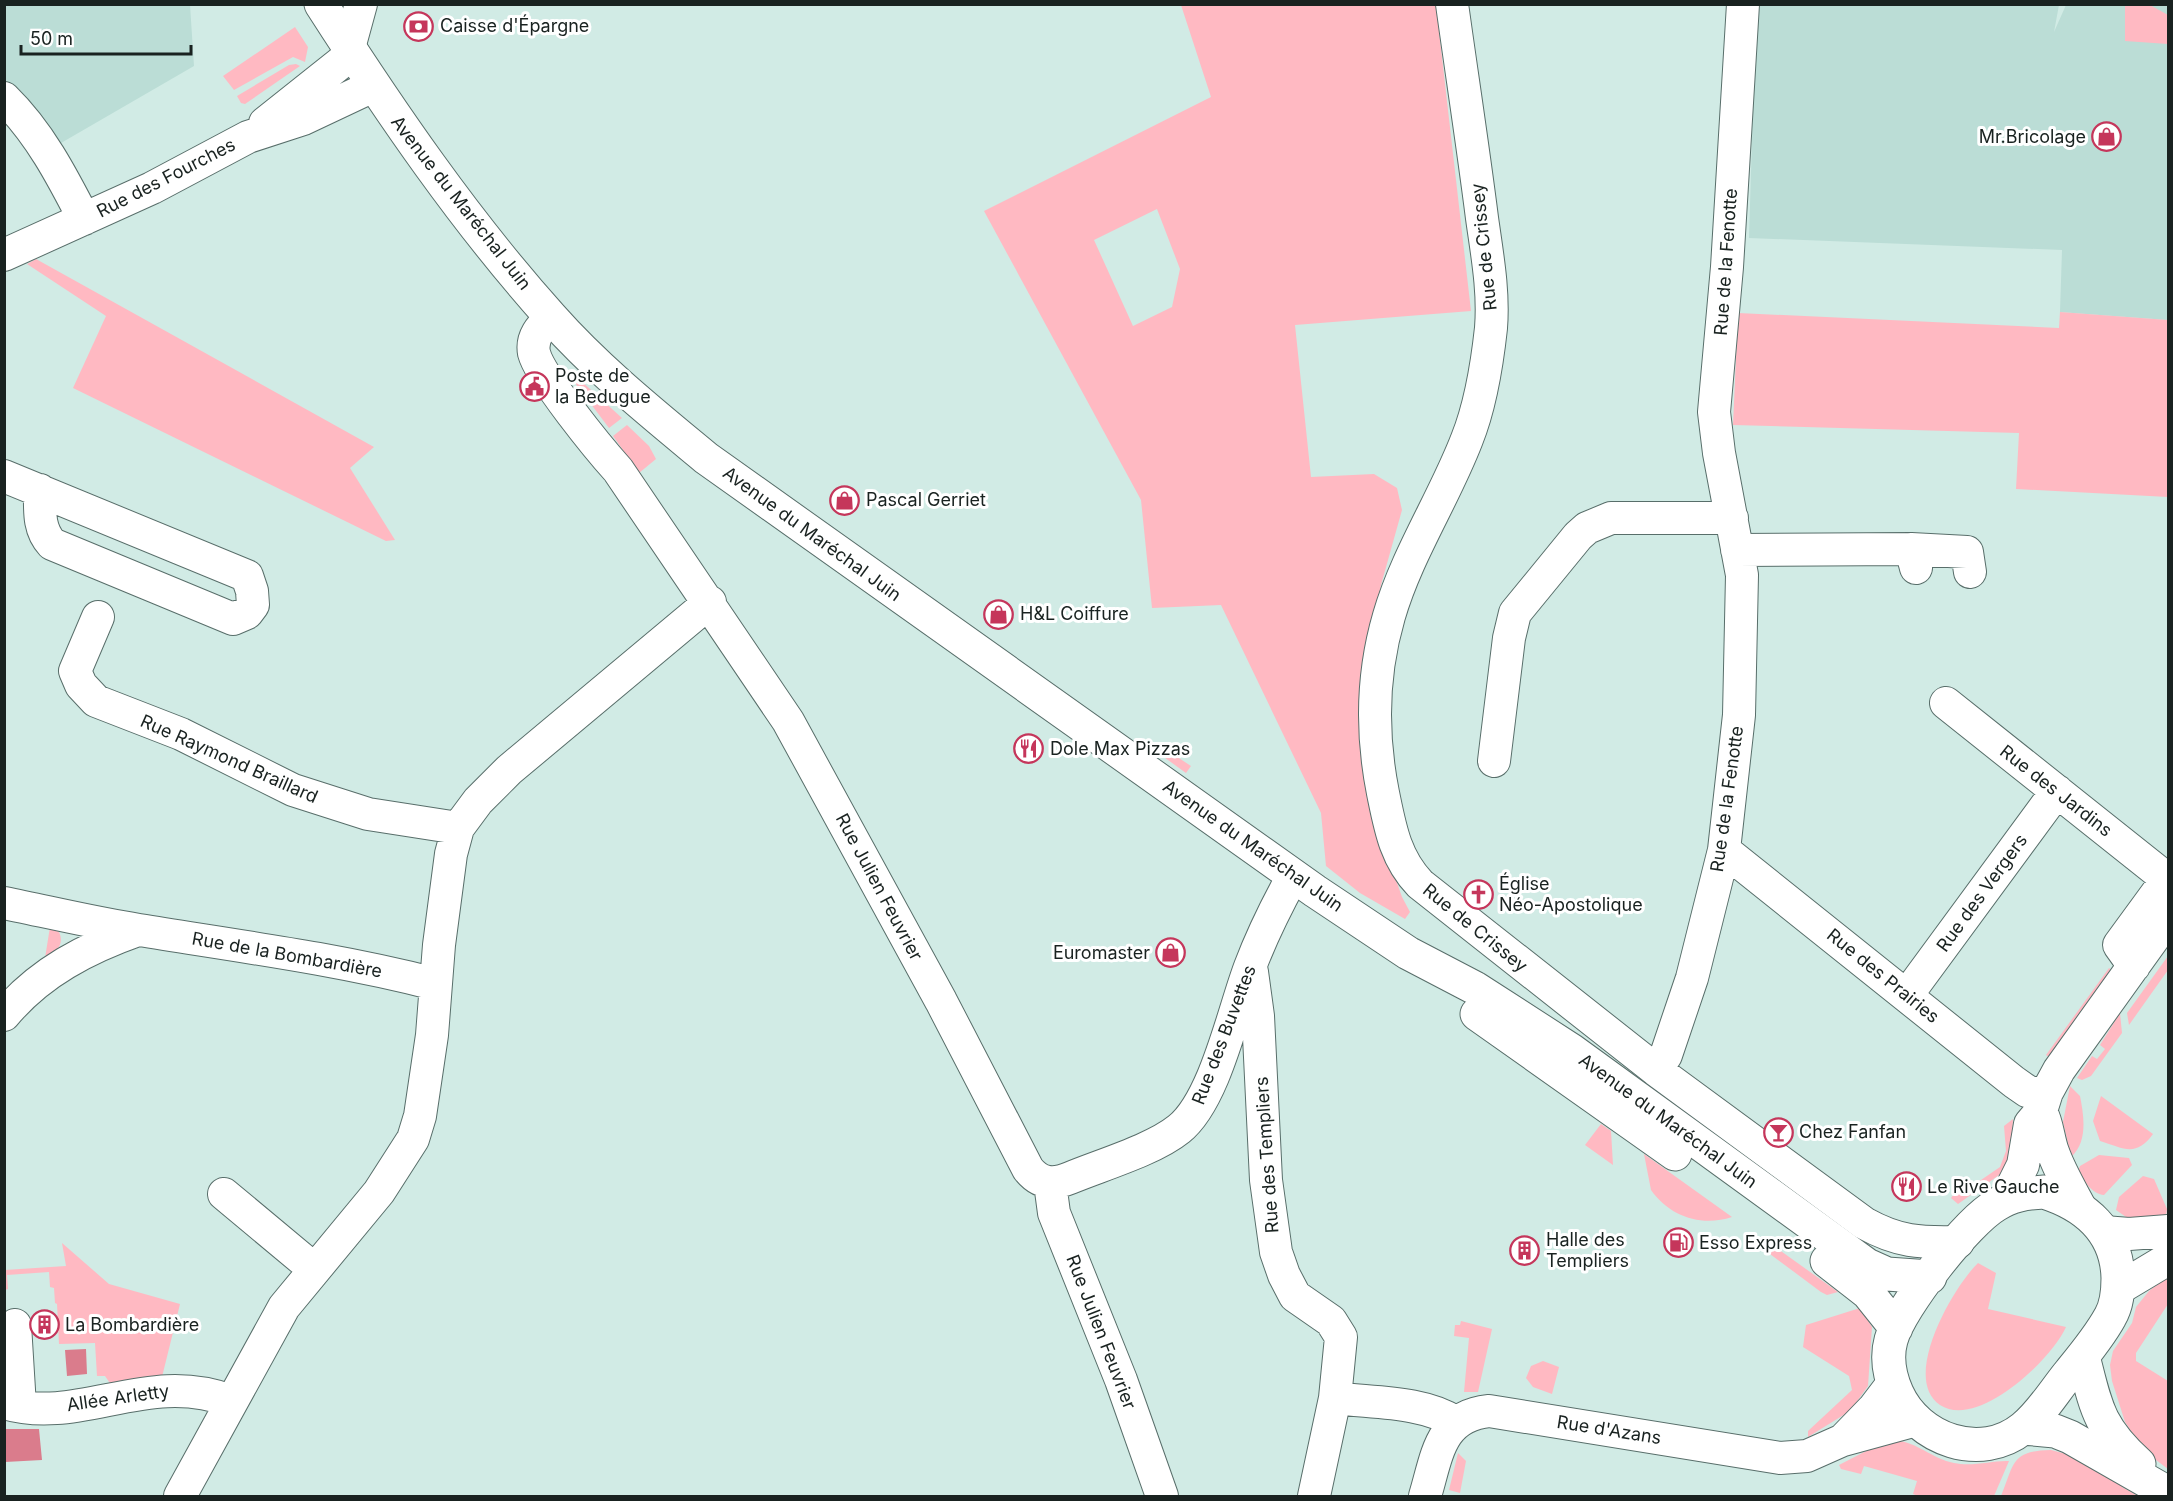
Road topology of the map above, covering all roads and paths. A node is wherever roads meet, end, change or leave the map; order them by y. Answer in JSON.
{"nodes":[{"id":1,"x":321,"y":4,"type":"edge"},
{"id":2,"x":361,"y":4,"type":"edge"},
{"id":3,"x":1452,"y":4,"type":"edge"},
{"id":4,"x":1743,"y":4,"type":"edge"},
{"id":5,"x":351,"y":50,"type":"junction"},
{"id":6,"x":373,"y":86,"type":"junction"},
{"id":7,"x":4,"y":98,"type":"edge"},
{"id":8,"x":248,"y":137,"type":"junction"},
{"id":9,"x":84,"y":219,"type":"junction"},
{"id":10,"x":4,"y":255,"type":"edge"},
{"id":11,"x":551,"y":317,"type":"junction"},
{"id":12,"x":4,"y":476,"type":"edge"},
{"id":13,"x":39,"y":490,"type":"junction"},
{"id":14,"x":1732,"y":518,"type":"junction"},
{"id":15,"x":1737,"y":550,"type":"junction"},
{"id":16,"x":1970,"y":572,"type":"dead end"},
{"id":17,"x":710,"y":603,"type":"junction"},
{"id":18,"x":98,"y":617,"type":"dead end"},
{"id":19,"x":1946,"y":703,"type":"dead end"},
{"id":20,"x":1494,"y":761,"type":"dead end"},
{"id":21,"x":2057,"y":791,"type":"junction"},
{"id":22,"x":458,"y":828,"type":"junction"},
{"id":23,"x":1724,"y":850,"type":"junction"},
{"id":24,"x":2168,"y":879,"type":"edge"},
{"id":25,"x":1304,"y":883,"type":"junction"},
{"id":26,"x":4,"y":903,"type":"edge"},
{"id":27,"x":2169,"y":918,"type":"edge"},
{"id":28,"x":138,"y":930,"type":"junction"},
{"id":29,"x":1408,"y":953,"type":"junction"},
{"id":30,"x":1250,"y":965,"type":"junction"},
{"id":31,"x":2134,"y":966,"type":"junction"},
{"id":32,"x":435,"y":984,"type":"junction"},
{"id":33,"x":1907,"y":995,"type":"junction"},
{"id":34,"x":4,"y":1015,"type":"edge"},
{"id":35,"x":1656,"y":1070,"type":"junction"},
{"id":36,"x":2043,"y":1104,"type":"junction"},
{"id":37,"x":1050,"y":1183,"type":"junction"},
{"id":38,"x":224,"y":1194,"type":"dead end"},
{"id":39,"x":2006,"y":1199,"type":"junction"},
{"id":40,"x":2081,"y":1209,"type":"junction"},
{"id":41,"x":2169,"y":1231,"type":"edge"},
{"id":42,"x":2104,"y":1232,"type":"junction"},
{"id":43,"x":1958,"y":1242,"type":"junction"},
{"id":44,"x":2169,"y":1259,"type":"edge"},
{"id":45,"x":314,"y":1269,"type":"junction"},
{"id":46,"x":1930,"y":1277,"type":"junction"},
{"id":47,"x":2118,"y":1289,"type":"junction"},
{"id":48,"x":15,"y":1324,"type":"dead end"},
{"id":49,"x":1896,"y":1328,"type":"junction"},
{"id":50,"x":2083,"y":1356,"type":"junction"},
{"id":51,"x":1893,"y":1383,"type":"junction"},
{"id":52,"x":1335,"y":1398,"type":"junction"},
{"id":53,"x":231,"y":1401,"type":"junction"},
{"id":54,"x":12,"y":1405,"type":"edge"},
{"id":55,"x":1916,"y":1420,"type":"junction"},
{"id":56,"x":1455,"y":1422,"type":"junction"},
{"id":57,"x":2024,"y":1428,"type":"junction"},
{"id":58,"x":1843,"y":1440,"type":"junction"},
{"id":59,"x":2162,"y":1489,"type":"edge"},
{"id":60,"x":180,"y":1497,"type":"edge"},
{"id":61,"x":1162,"y":1497,"type":"edge"},
{"id":62,"x":1314,"y":1497,"type":"edge"},
{"id":63,"x":1425,"y":1497,"type":"edge"}],
"edges":[{"from":1,"to":5,"type":"main road","name":"Avenue du Maréchal Juin"},
{"from":2,"to":5,"type":"street"},
{"from":3,"to":35,"type":"street","name":"Rue de Crissey"},
{"from":4,"to":14,"type":"street","name":"Rue de la Fenotte"},
{"from":5,"to":6,"type":"main road","name":"Avenue du Maréchal Juin"},
{"from":5,"to":8,"type":"street","name":"Rue des Fourches"},
{"from":6,"to":8,"type":"street","name":"Rue des Fourches"},
{"from":6,"to":11,"type":"main road","name":"Avenue du Maréchal Juin"},
{"from":7,"to":9,"type":"street","name":"Rue des Fourches"},
{"from":8,"to":9,"type":"street","name":"Rue des Fourches"},
{"from":9,"to":10,"type":"street","name":"Rue des Fourches"},
{"from":11,"to":17,"type":"street","name":"Rue Julien Feuvrier"},
{"from":11,"to":25,"type":"main road","name":"Avenue du Maréchal Juin"},
{"from":12,"to":13,"type":"street"},
{"from":13,"to":13,"type":"street"},
{"from":14,"to":15,"type":"street","name":"Rue de la Fenotte"},
{"from":14,"to":20,"type":"street"},
{"from":15,"to":16,"type":"street"},
{"from":15,"to":23,"type":"street","name":"Rue de la Fenotte"},
{"from":17,"to":22,"type":"street"},
{"from":17,"to":37,"type":"street","name":"Rue Julien Feuvrier"},
{"from":18,"to":22,"type":"street","name":"Rue Raymond Braillard"},
{"from":19,"to":21,"type":"street","name":"Rue des Jardins"},
{"from":21,"to":24,"type":"street","name":"Rue des Jardins"},
{"from":21,"to":33,"type":"street","name":"Rue des Vergers"},
{"from":22,"to":32,"type":"street"},
{"from":23,"to":33,"type":"street","name":"Rue des Prairies"},
{"from":23,"to":35,"type":"street","name":"Rue de la Fenotte"},
{"from":24,"to":31,"type":"street"},
{"from":25,"to":29,"type":"main road","name":"Avenue du Maréchal Juin"},
{"from":25,"to":30,"type":"street","name":"Rue des Buvettes"},
{"from":26,"to":28,"type":"street","name":"Rue de la Bombardière"},
{"from":27,"to":31,"type":"street"},
{"from":28,"to":32,"type":"street","name":"Rue de la Bombardière"},
{"from":28,"to":34,"type":"street","name":"Rue de la Bombardière"},
{"from":29,"to":46,"type":"main road","name":"Avenue du Maréchal Juin"},
{"from":29,"to":49,"type":"main road","name":"Avenue du Maréchal Juin"},
{"from":30,"to":37,"type":"street","name":"Rue des Buvettes"},
{"from":30,"to":52,"type":"street","name":"Rue des Templiers"},
{"from":31,"to":36,"type":"street"},
{"from":32,"to":45,"type":"street"},
{"from":33,"to":36,"type":"street","name":"Rue des Prairies"},
{"from":35,"to":43,"type":"street","name":"Rue de Crissey"},
{"from":36,"to":39,"type":"street"},
{"from":36,"to":40,"type":"street"},
{"from":37,"to":61,"type":"street","name":"Rue Julien Feuvrier"},
{"from":38,"to":45,"type":"street"},
{"from":39,"to":40,"type":"main road"},
{"from":39,"to":43,"type":"main road"},
{"from":40,"to":42,"type":"main road"},
{"from":41,"to":42,"type":"street"},
{"from":42,"to":47,"type":"main road"},
{"from":43,"to":46,"type":"main road"},
{"from":44,"to":47,"type":"street"},
{"from":45,"to":53,"type":"street"},
{"from":46,"to":49,"type":"main road"},
{"from":47,"to":50,"type":"main road"},
{"from":48,"to":54,"type":"street"},
{"from":49,"to":51,"type":"main road"},
{"from":50,"to":57,"type":"main road"},
{"from":50,"to":59,"type":"main road"},
{"from":51,"to":55,"type":"main road"},
{"from":51,"to":58,"type":"street","name":"Rue d'Azans"},
{"from":52,"to":56,"type":"street"},
{"from":52,"to":62,"type":"street","name":"Rue des Templiers"},
{"from":53,"to":54,"type":"street","name":"Allée Arletty"},
{"from":53,"to":60,"type":"street"},
{"from":55,"to":57,"type":"main road"},
{"from":55,"to":58,"type":"street","name":"Rue d'Azans"},
{"from":56,"to":58,"type":"street","name":"Rue d'Azans"},
{"from":56,"to":63,"type":"street"},
{"from":57,"to":59,"type":"main road"}]}
